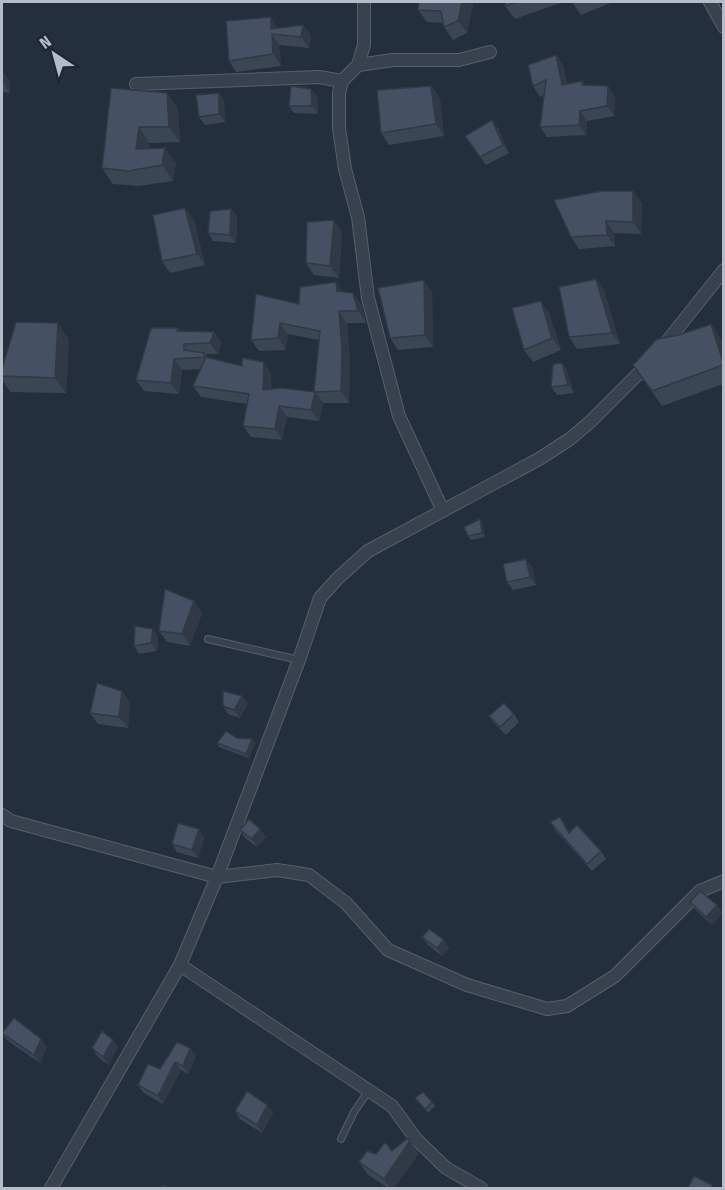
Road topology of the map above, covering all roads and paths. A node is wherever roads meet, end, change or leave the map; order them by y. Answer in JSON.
{"nodes":[{"id":1,"x":364,"y":2,"type":"edge"},
{"id":2,"x":710,"y":2,"type":"edge"},
{"id":3,"x":723,"y":27,"type":"edge"},
{"id":4,"x":490,"y":52,"type":"dead end"},
{"id":5,"x":358,"y":65,"type":"junction"},
{"id":6,"x":342,"y":81,"type":"junction"},
{"id":7,"x":136,"y":84,"type":"dead end"},
{"id":8,"x":723,"y":270,"type":"edge"},
{"id":9,"x":443,"y":511,"type":"junction"},
{"id":10,"x":208,"y":639,"type":"dead end"},
{"id":11,"x":299,"y":660,"type":"junction"},
{"id":12,"x":2,"y":815,"type":"edge"},
{"id":13,"x":216,"y":877,"type":"junction"},
{"id":14,"x":723,"y":881,"type":"edge"},
{"id":15,"x":180,"y":965,"type":"junction"},
{"id":16,"x":369,"y":1090,"type":"junction"},
{"id":17,"x":341,"y":1139,"type":"dead end"},
{"id":18,"x":51,"y":1188,"type":"edge"},
{"id":19,"x":481,"y":1188,"type":"edge"}],
"edges":[{"from":1,"to":5,"type":"street"},
{"from":2,"to":3,"type":"street"},
{"from":4,"to":5,"type":"street"},
{"from":5,"to":6,"type":"street"},
{"from":6,"to":7,"type":"street"},
{"from":6,"to":9,"type":"street"},
{"from":8,"to":9,"type":"street"},
{"from":9,"to":11,"type":"street"},
{"from":10,"to":11,"type":"lane"},
{"from":11,"to":13,"type":"street"},
{"from":12,"to":13,"type":"street"},
{"from":13,"to":14,"type":"street"},
{"from":13,"to":15,"type":"street"},
{"from":15,"to":16,"type":"street"},
{"from":15,"to":18,"type":"street"},
{"from":16,"to":17,"type":"lane"},
{"from":16,"to":19,"type":"street"}]}
